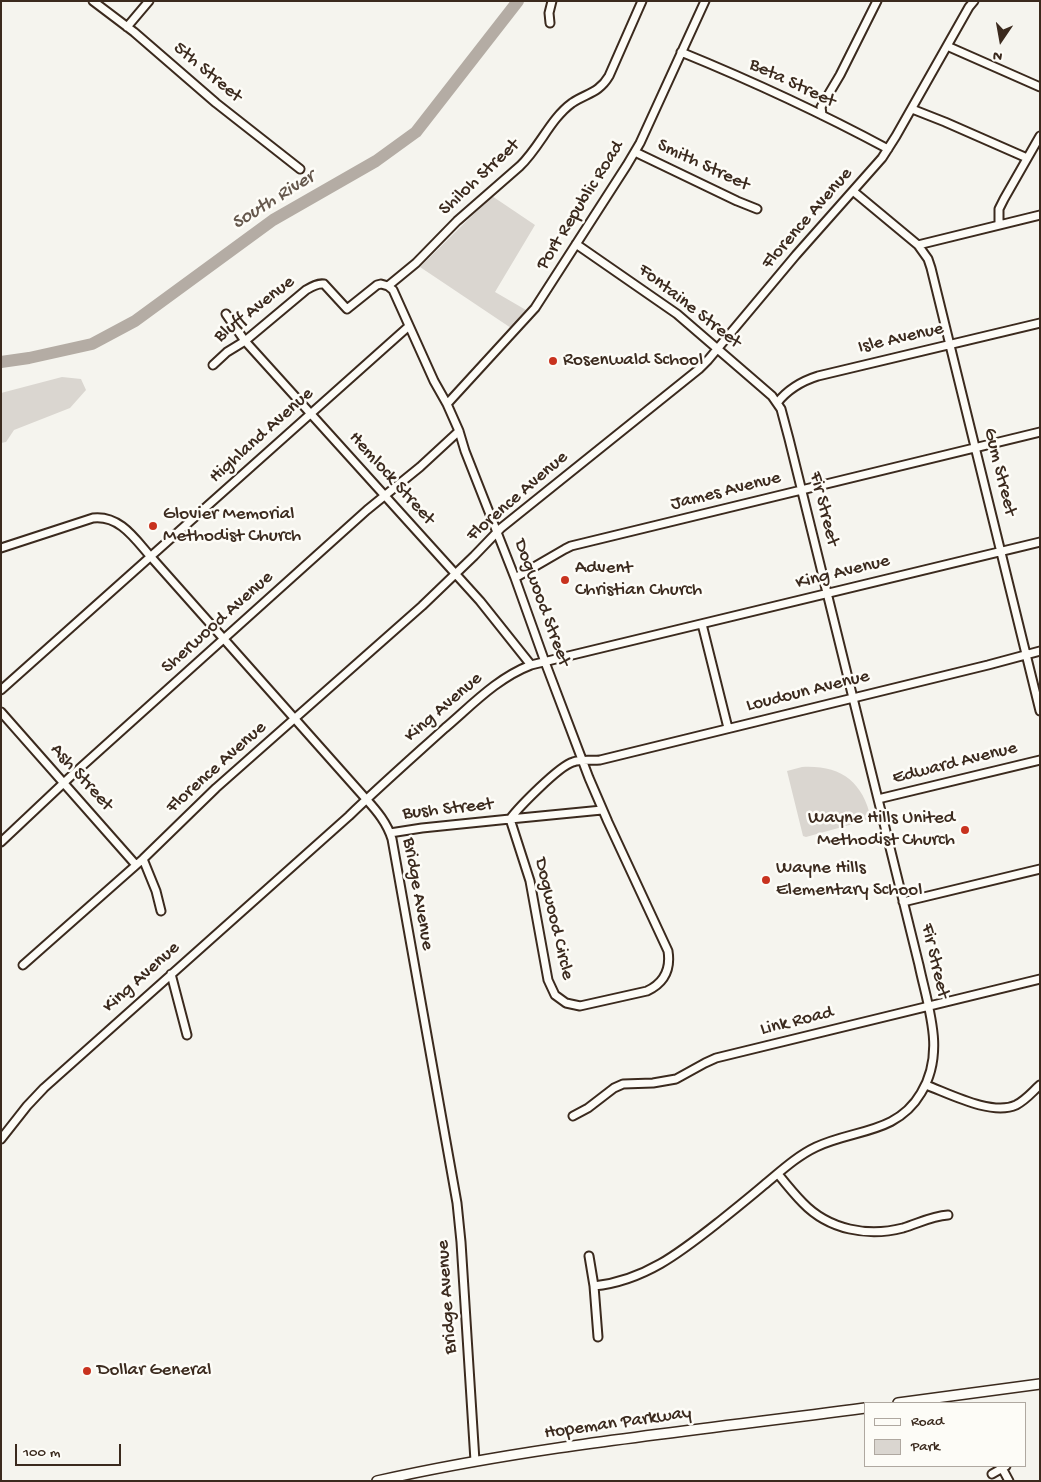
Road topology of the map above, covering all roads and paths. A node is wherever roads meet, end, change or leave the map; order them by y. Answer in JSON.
{"nodes":[{"id":1,"x":93,"y":1,"type":"edge"},
{"id":2,"x":149,"y":1,"type":"edge"},
{"id":3,"x":552,"y":1,"type":"edge"},
{"id":4,"x":642,"y":1,"type":"edge"},
{"id":5,"x":705,"y":1,"type":"edge"},
{"id":6,"x":974,"y":1,"type":"edge"},
{"id":7,"x":874,"y":2,"type":"edge"},
{"id":8,"x":550,"y":23,"type":"dead end"},
{"id":9,"x":127,"y":27,"type":"junction"},
{"id":10,"x":947,"y":46,"type":"junction"},
{"id":11,"x":681,"y":52,"type":"junction"},
{"id":12,"x":1040,"y":87,"type":"edge"},
{"id":13,"x":912,"y":109,"type":"junction"},
{"id":14,"x":822,"y":115,"type":"junction"},
{"id":15,"x":1040,"y":136,"type":"edge"},
{"id":16,"x":888,"y":149,"type":"junction"},
{"id":17,"x":635,"y":152,"type":"junction"},
{"id":18,"x":1027,"y":158,"type":"junction"},
{"id":19,"x":300,"y":169,"type":"dead end"},
{"id":20,"x":854,"y":191,"type":"junction"},
{"id":21,"x":757,"y":209,"type":"dead end"},
{"id":22,"x":1040,"y":215,"type":"edge"},
{"id":23,"x":1000,"y":225,"type":"junction"},
{"id":24,"x":576,"y":244,"type":"junction"},
{"id":25,"x":918,"y":245,"type":"junction"},
{"id":26,"x":388,"y":286,"type":"junction"},
{"id":27,"x":226,"y":314,"type":"dead end"},
{"id":28,"x":1040,"y":323,"type":"edge"},
{"id":29,"x":409,"y":326,"type":"junction"},
{"id":30,"x":245,"y":342,"type":"junction"},
{"id":31,"x":950,"y":344,"type":"junction"},
{"id":32,"x":717,"y":349,"type":"junction"},
{"id":33,"x":214,"y":365,"type":"dead end"},
{"id":34,"x":777,"y":403,"type":"junction"},
{"id":35,"x":447,"y":404,"type":"junction"},
{"id":36,"x":311,"y":414,"type":"junction"},
{"id":37,"x":459,"y":430,"type":"junction"},
{"id":38,"x":1040,"y":432,"type":"edge"},
{"id":39,"x":976,"y":448,"type":"junction"},
{"id":40,"x":802,"y":490,"type":"junction"},
{"id":41,"x":385,"y":496,"type":"junction"},
{"id":42,"x":497,"y":533,"type":"junction"},
{"id":43,"x":1040,"y":542,"type":"edge"},
{"id":44,"x":1,"y":548,"type":"edge"},
{"id":45,"x":1001,"y":552,"type":"junction"},
{"id":46,"x":151,"y":557,"type":"junction"},
{"id":47,"x":455,"y":574,"type":"junction"},
{"id":48,"x":515,"y":578,"type":"junction"},
{"id":49,"x":827,"y":594,"type":"junction"},
{"id":50,"x":702,"y":624,"type":"junction"},
{"id":51,"x":224,"y":640,"type":"junction"},
{"id":52,"x":1040,"y":652,"type":"edge"},
{"id":53,"x":1026,"y":655,"type":"junction"},
{"id":54,"x":545,"y":662,"type":"junction"},
{"id":55,"x":531,"y":665,"type":"junction"},
{"id":56,"x":1,"y":690,"type":"edge"},
{"id":57,"x":853,"y":698,"type":"junction"},
{"id":58,"x":1040,"y":711,"type":"edge"},
{"id":59,"x":1,"y":712,"type":"edge"},
{"id":60,"x":295,"y":719,"type":"junction"},
{"id":61,"x":728,"y":728,"type":"junction"},
{"id":62,"x":1040,"y":760,"type":"edge"},
{"id":63,"x":583,"y":761,"type":"junction"},
{"id":64,"x":64,"y":783,"type":"junction"},
{"id":65,"x":366,"y":799,"type":"junction"},
{"id":66,"x":878,"y":799,"type":"junction"},
{"id":67,"x":602,"y":810,"type":"junction"},
{"id":68,"x":510,"y":819,"type":"junction"},
{"id":69,"x":390,"y":833,"type":"junction"},
{"id":70,"x":1,"y":842,"type":"edge"},
{"id":71,"x":143,"y":859,"type":"junction"},
{"id":72,"x":136,"y":865,"type":"junction"},
{"id":73,"x":1040,"y":869,"type":"edge"},
{"id":74,"x":903,"y":902,"type":"junction"},
{"id":75,"x":161,"y":911,"type":"dead end"},
{"id":76,"x":23,"y":965,"type":"dead end"},
{"id":77,"x":171,"y":974,"type":"junction"},
{"id":78,"x":1040,"y":979,"type":"edge"},
{"id":79,"x":928,"y":1006,"type":"junction"},
{"id":80,"x":186,"y":1035,"type":"dead end"},
{"id":81,"x":926,"y":1085,"type":"junction"},
{"id":82,"x":1040,"y":1085,"type":"edge"},
{"id":83,"x":573,"y":1116,"type":"dead end"},
{"id":84,"x":1,"y":1139,"type":"edge"},
{"id":85,"x":778,"y":1174,"type":"junction"},
{"id":86,"x":948,"y":1215,"type":"dead end"},
{"id":87,"x":589,"y":1256,"type":"dead end"},
{"id":88,"x":594,"y":1286,"type":"junction"},
{"id":89,"x":598,"y":1338,"type":"dead end"},
{"id":90,"x":1040,"y":1384,"type":"edge"},
{"id":91,"x":905,"y":1402,"type":"edge"},
{"id":92,"x":864,"y":1408,"type":"edge"},
{"id":93,"x":475,"y":1461,"type":"junction"},
{"id":94,"x":1004,"y":1467,"type":"edge"},
{"id":95,"x":992,"y":1474,"type":"dead end"},
{"id":96,"x":377,"y":1481,"type":"edge"},
{"id":97,"x":1010,"y":1481,"type":"edge"}],
"edges":[{"from":1,"to":9,"type":"street","name":"5th Street"},
{"from":2,"to":9,"type":"street"},
{"from":3,"to":8,"type":"street"},
{"from":4,"to":26,"type":"street","name":"Shiloh Street"},
{"from":5,"to":11,"type":"street","name":"Port Republic Road"},
{"from":6,"to":10,"type":"street","name":"Florence Avenue"},
{"from":7,"to":14,"type":"street"},
{"from":9,"to":19,"type":"street","name":"5th Street"},
{"from":10,"to":12,"type":"street"},
{"from":10,"to":13,"type":"street","name":"Florence Avenue"},
{"from":11,"to":14,"type":"street","name":"Beta Street"},
{"from":11,"to":17,"type":"street","name":"Port Republic Road"},
{"from":13,"to":16,"type":"street","name":"Florence Avenue"},
{"from":13,"to":18,"type":"street"},
{"from":14,"to":16,"type":"street","name":"Beta Street"},
{"from":15,"to":18,"type":"street"},
{"from":16,"to":20,"type":"street","name":"Florence Avenue"},
{"from":17,"to":21,"type":"street","name":"Smith Street"},
{"from":17,"to":24,"type":"street","name":"Port Republic Road"},
{"from":18,"to":23,"type":"street"},
{"from":20,"to":25,"type":"street","name":"Gum Street"},
{"from":20,"to":32,"type":"street","name":"Florence Avenue"},
{"from":22,"to":23,"type":"street"},
{"from":23,"to":25,"type":"street"},
{"from":24,"to":32,"type":"street","name":"Fontaine Street"},
{"from":24,"to":35,"type":"street","name":"Port Republic Road"},
{"from":25,"to":31,"type":"street","name":"Gum Street"},
{"from":26,"to":29,"type":"street"},
{"from":26,"to":30,"type":"street","name":"Bluff Avenue"},
{"from":27,"to":30,"type":"street","name":"Hemlock Street"},
{"from":28,"to":31,"type":"street","name":"Isle Avenue"},
{"from":29,"to":35,"type":"street","name":"Dogwood Street"},
{"from":29,"to":36,"type":"street","name":"Highland Avenue"},
{"from":30,"to":33,"type":"street","name":"Bluff Avenue"},
{"from":30,"to":36,"type":"street","name":"Hemlock Street"},
{"from":31,"to":34,"type":"street","name":"Isle Avenue"},
{"from":31,"to":39,"type":"street","name":"Gum Street"},
{"from":32,"to":34,"type":"street","name":"Fontaine Street"},
{"from":32,"to":42,"type":"street","name":"Florence Avenue"},
{"from":34,"to":40,"type":"street","name":"Fir Street"},
{"from":35,"to":37,"type":"street","name":"Dogwood Street"},
{"from":36,"to":41,"type":"street","name":"Hemlock Street"},
{"from":36,"to":46,"type":"street","name":"Highland Avenue"},
{"from":37,"to":41,"type":"street","name":"Sherwood Avenue"},
{"from":37,"to":42,"type":"street","name":"Dogwood Street"},
{"from":38,"to":39,"type":"street","name":"James Avenue"},
{"from":39,"to":40,"type":"street","name":"James Avenue"},
{"from":39,"to":45,"type":"street","name":"Gum Street"},
{"from":40,"to":48,"type":"street","name":"James Avenue"},
{"from":40,"to":49,"type":"street","name":"Fir Street"},
{"from":41,"to":47,"type":"street","name":"Hemlock Street"},
{"from":41,"to":51,"type":"street","name":"Sherwood Avenue"},
{"from":42,"to":47,"type":"street","name":"Florence Avenue"},
{"from":42,"to":48,"type":"street","name":"Dogwood Street"},
{"from":43,"to":45,"type":"street","name":"King Avenue"},
{"from":44,"to":46,"type":"street","name":"Bridge Avenue"},
{"from":45,"to":49,"type":"street","name":"King Avenue"},
{"from":45,"to":53,"type":"street","name":"Gum Street"},
{"from":46,"to":51,"type":"street","name":"Bridge Avenue"},
{"from":46,"to":56,"type":"street","name":"Highland Avenue"},
{"from":47,"to":55,"type":"street","name":"Hemlock Street"},
{"from":47,"to":60,"type":"street","name":"Florence Avenue"},
{"from":48,"to":54,"type":"street","name":"Dogwood Street"},
{"from":49,"to":50,"type":"street","name":"King Avenue"},
{"from":49,"to":57,"type":"street","name":"Fir Street"},
{"from":50,"to":54,"type":"street","name":"King Avenue"},
{"from":50,"to":61,"type":"street"},
{"from":51,"to":60,"type":"street","name":"Bridge Avenue"},
{"from":51,"to":64,"type":"street","name":"Sherwood Avenue"},
{"from":52,"to":53,"type":"street","name":"Loudoun Avenue"},
{"from":53,"to":57,"type":"street","name":"Loudoun Avenue"},
{"from":53,"to":58,"type":"street","name":"Gum Street"},
{"from":54,"to":55,"type":"street","name":"King Avenue"},
{"from":54,"to":63,"type":"street","name":"Dogwood Street"},
{"from":55,"to":65,"type":"street","name":"King Avenue"},
{"from":57,"to":61,"type":"street","name":"Loudoun Avenue"},
{"from":57,"to":66,"type":"street","name":"Fir Street"},
{"from":59,"to":64,"type":"street","name":"Ash Street"},
{"from":60,"to":65,"type":"street","name":"Bridge Avenue"},
{"from":60,"to":71,"type":"street","name":"Florence Avenue"},
{"from":61,"to":63,"type":"street","name":"Loudoun Avenue"},
{"from":62,"to":66,"type":"street","name":"Edward Avenue"},
{"from":63,"to":67,"type":"street","name":"Dogwood Street"},
{"from":63,"to":68,"type":"street","name":"Bush Street"},
{"from":64,"to":70,"type":"street","name":"Sherwood Avenue"},
{"from":64,"to":72,"type":"street","name":"Ash Street"},
{"from":65,"to":69,"type":"street","name":"Bridge Avenue"},
{"from":65,"to":77,"type":"street","name":"King Avenue"},
{"from":66,"to":74,"type":"street","name":"Fir Street"},
{"from":67,"to":68,"type":"street","name":"Bush Street"},
{"from":67,"to":68,"type":"street","name":"Dogwood Circle"},
{"from":68,"to":69,"type":"street","name":"Bush Street"},
{"from":69,"to":93,"type":"street","name":"Bridge Avenue"},
{"from":71,"to":72,"type":"street","name":"Florence Avenue"},
{"from":71,"to":75,"type":"street"},
{"from":72,"to":76,"type":"street","name":"Florence Avenue"},
{"from":73,"to":74,"type":"street"},
{"from":74,"to":79,"type":"street","name":"Fir Street"},
{"from":77,"to":80,"type":"street"},
{"from":77,"to":84,"type":"street","name":"King Avenue"},
{"from":78,"to":79,"type":"street","name":"Link Road"},
{"from":79,"to":81,"type":"street","name":"Fir Street"},
{"from":79,"to":83,"type":"street","name":"Link Road"},
{"from":81,"to":82,"type":"street"},
{"from":81,"to":85,"type":"street","name":"Fir Street"},
{"from":85,"to":86,"type":"street"},
{"from":85,"to":88,"type":"street","name":"Fir Street"},
{"from":87,"to":88,"type":"street"},
{"from":88,"to":89,"type":"street"},
{"from":90,"to":91,"type":"main road"},
{"from":92,"to":93,"type":"main road","name":"Hopeman Parkway"},
{"from":93,"to":96,"type":"main road","name":"Hopeman Parkway"},
{"from":94,"to":95,"type":"street"},
{"from":94,"to":97,"type":"street"}]}
